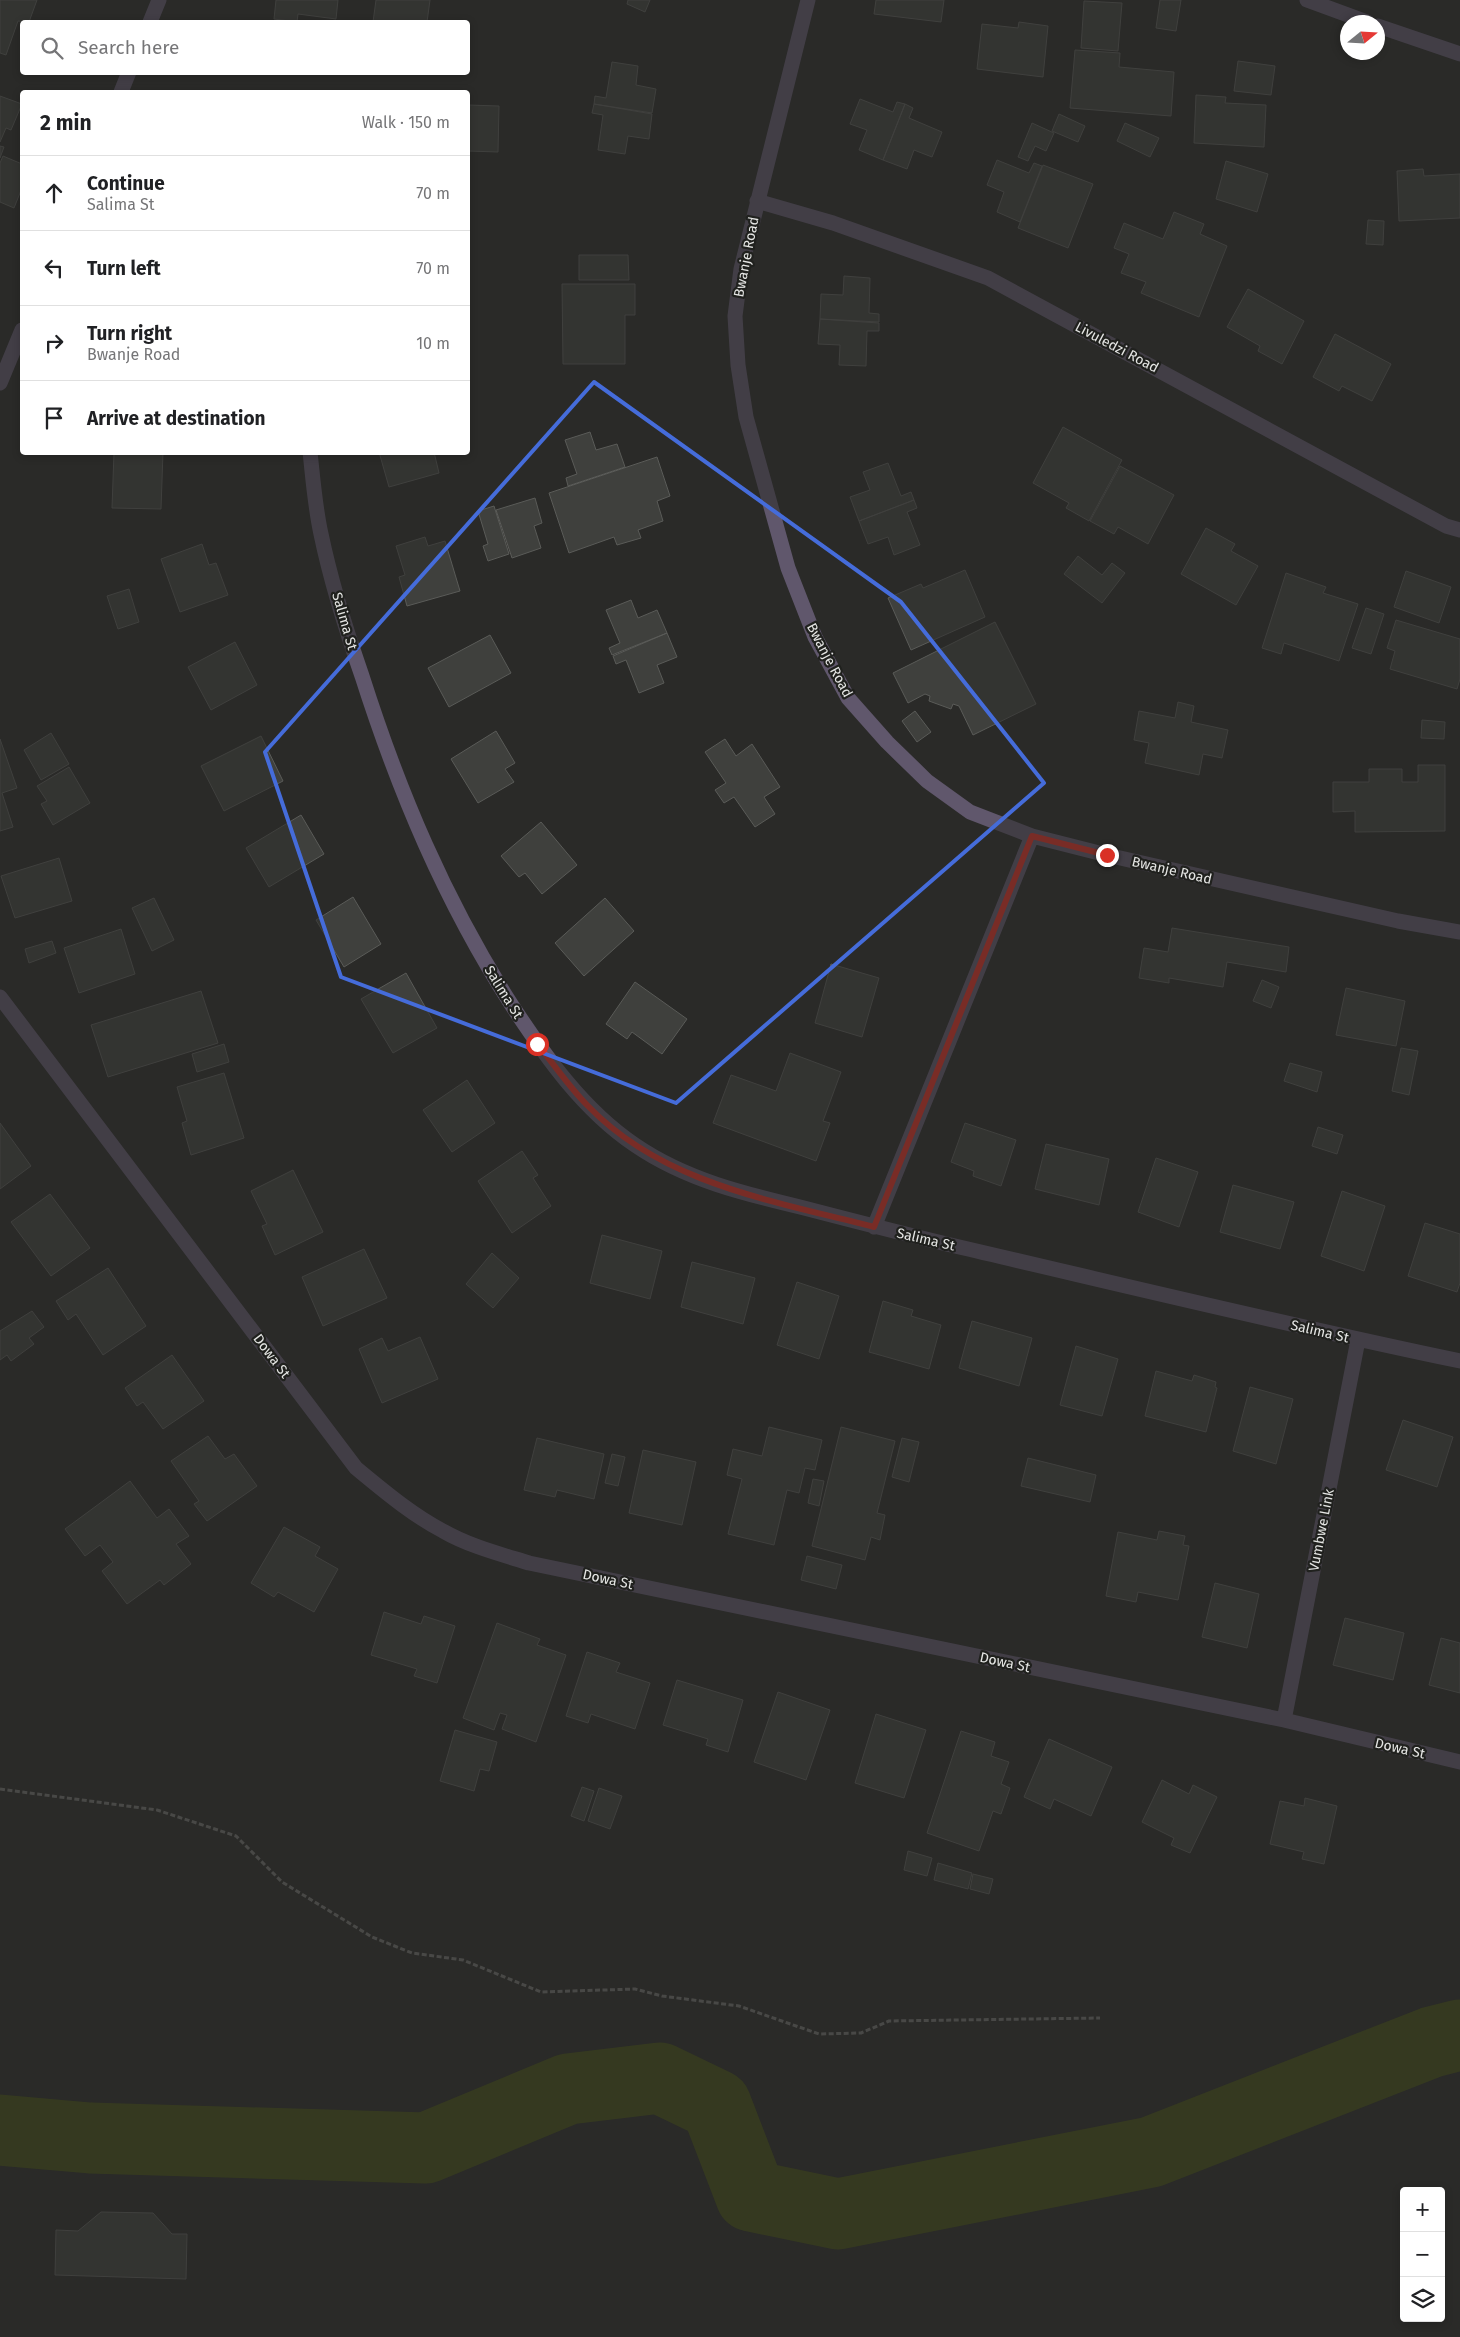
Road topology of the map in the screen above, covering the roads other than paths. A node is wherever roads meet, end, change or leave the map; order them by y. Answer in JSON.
{"nodes":[{"id":1,"x":159,"y":0,"type":"edge"},
{"id":2,"x":808,"y":0,"type":"edge"},
{"id":3,"x":1306,"y":0,"type":"edge"},
{"id":4,"x":1348,"y":15,"type":"edge"},
{"id":5,"x":151,"y":20,"type":"edge"},
{"id":6,"x":1385,"y":28,"type":"edge"},
{"id":7,"x":1460,"y":54,"type":"edge"},
{"id":8,"x":128,"y":75,"type":"edge"},
{"id":9,"x":122,"y":90,"type":"edge"},
{"id":10,"x":757,"y":201,"type":"junction"},
{"id":11,"x":20,"y":335,"type":"edge"},
{"id":12,"x":0,"y":383,"type":"edge"},
{"id":13,"x":310,"y":455,"type":"edge"},
{"id":14,"x":1460,"y":530,"type":"edge"},
{"id":15,"x":1032,"y":836,"type":"junction"},
{"id":16,"x":1460,"y":932,"type":"edge"},
{"id":17,"x":0,"y":997,"type":"edge"},
{"id":18,"x":874,"y":1227,"type":"junction"},
{"id":19,"x":1358,"y":1340,"type":"junction"},
{"id":20,"x":1460,"y":1361,"type":"edge"},
{"id":21,"x":1284,"y":1720,"type":"junction"},
{"id":22,"x":1460,"y":1762,"type":"edge"}],
"edges":[{"from":1,"to":5,"type":"street"},
{"from":2,"to":10,"type":"street","name":"Bwanje Road"},
{"from":3,"to":4,"type":"street"},
{"from":6,"to":7,"type":"street"},
{"from":8,"to":9,"type":"street"},
{"from":10,"to":14,"type":"street","name":"Livuledzi Road"},
{"from":10,"to":15,"type":"street","name":"Bwanje Road"},
{"from":11,"to":12,"type":"street"},
{"from":13,"to":18,"type":"street","name":"Salima St"},
{"from":15,"to":16,"type":"street","name":"Bwanje Road"},
{"from":15,"to":18,"type":"street"},
{"from":17,"to":21,"type":"street","name":"Dowa St"},
{"from":18,"to":19,"type":"street","name":"Salima St"},
{"from":19,"to":20,"type":"street","name":"Salima St"},
{"from":19,"to":21,"type":"street","name":"Vumbwe Link"},
{"from":21,"to":22,"type":"street","name":"Dowa St"}]}
